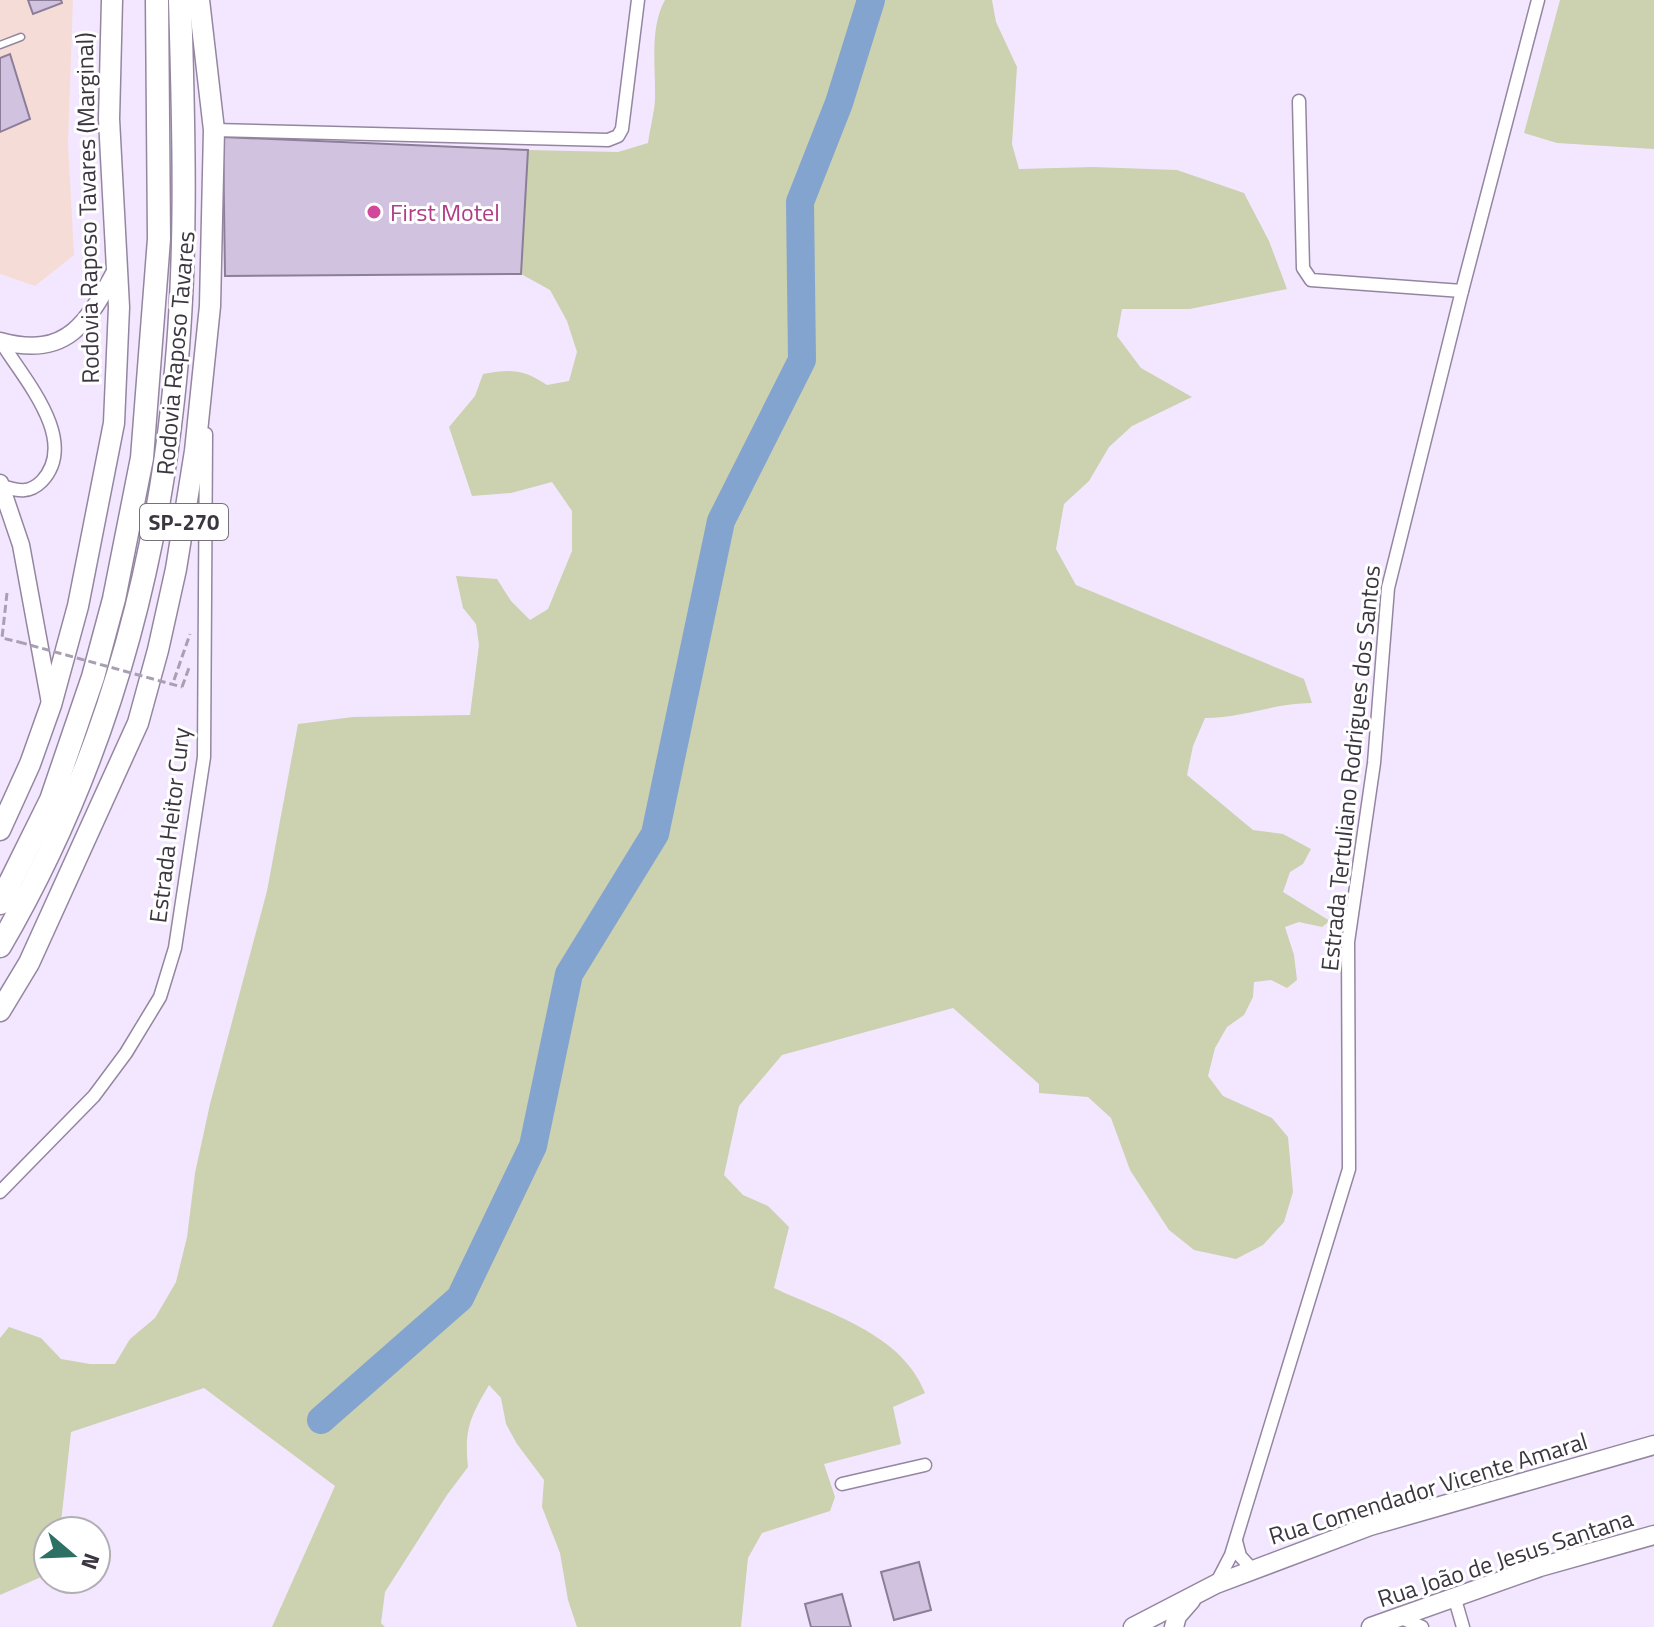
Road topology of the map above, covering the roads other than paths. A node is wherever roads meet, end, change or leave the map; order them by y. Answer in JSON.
{"nodes":[{"id":1,"x":112,"y":0,"type":"edge"},
{"id":2,"x":157,"y":0,"type":"edge"},
{"id":3,"x":180,"y":0,"type":"edge"},
{"id":4,"x":199,"y":0,"type":"edge"},
{"id":5,"x":638,"y":0,"type":"edge"},
{"id":6,"x":1538,"y":0,"type":"edge"},
{"id":7,"x":21,"y":37,"type":"dead end"},
{"id":8,"x":0,"y":45,"type":"edge"},
{"id":9,"x":1299,"y":101,"type":"dead end"},
{"id":10,"x":214,"y":130,"type":"junction"},
{"id":11,"x":119,"y":264,"type":"junction"},
{"id":12,"x":1462,"y":291,"type":"junction"},
{"id":13,"x":210,"y":306,"type":"junction"},
{"id":14,"x":0,"y":342,"type":"edge"},
{"id":15,"x":1,"y":485,"type":"edge"},
{"id":16,"x":51,"y":705,"type":"junction"},
{"id":17,"x":0,"y":830,"type":"edge"},
{"id":18,"x":0,"y":903,"type":"edge"},
{"id":19,"x":0,"y":946,"type":"edge"},
{"id":20,"x":0,"y":1011,"type":"edge"},
{"id":21,"x":0,"y":1192,"type":"edge"},
{"id":22,"x":1654,"y":1445,"type":"edge"},
{"id":23,"x":925,"y":1465,"type":"dead end"},
{"id":24,"x":842,"y":1484,"type":"dead end"},
{"id":25,"x":1654,"y":1535,"type":"edge"},
{"id":26,"x":1236,"y":1541,"type":"junction"},
{"id":27,"x":1252,"y":1569,"type":"junction"},
{"id":28,"x":1207,"y":1588,"type":"junction"},
{"id":29,"x":1454,"y":1596,"type":"junction"},
{"id":30,"x":1399,"y":1617,"type":"junction"},
{"id":31,"x":1133,"y":1627,"type":"edge"},
{"id":32,"x":1174,"y":1627,"type":"edge"},
{"id":33,"x":1371,"y":1627,"type":"edge"},
{"id":34,"x":1422,"y":1627,"type":"edge"},
{"id":35,"x":1463,"y":1627,"type":"edge"}],
"edges":[{"from":1,"to":11,"type":"highway","name":"Rodovia Raposo Tavares (Marginal)"},
{"from":2,"to":18,"type":"highway","name":"Rodovia Raposo Tavares","number":"SP-270"},
{"from":3,"to":19,"type":"highway","name":"Rodovia Raposo Tavares","number":"SP-270"},
{"from":4,"to":10,"type":"highway","name":"Rodovia Raposo Tavares","number":"SP-270"},
{"from":5,"to":10,"type":"street"},
{"from":6,"to":12,"type":"street","name":"Estrada Tertuliano Rodrigues dos Santos"},
{"from":7,"to":8,"type":"lane"},
{"from":9,"to":12,"type":"street"},
{"from":10,"to":13,"type":"highway","name":"Rodovia Raposo Tavares","number":"SP-270"},
{"from":11,"to":14,"type":"street"},
{"from":11,"to":16,"type":"highway","name":"Rodovia Raposo Tavares (Marginal)"},
{"from":12,"to":26,"type":"street","name":"Estrada Tertuliano Rodrigues dos Santos"},
{"from":13,"to":20,"type":"highway","name":"Rodovia Raposo Tavares","number":"SP-270"},
{"from":13,"to":21,"type":"street","name":"Estrada Heitor Cury"},
{"from":14,"to":15,"type":"street"},
{"from":15,"to":16,"type":"street"},
{"from":16,"to":17,"type":"highway","name":"Rodovia Raposo Tavares (Marginal)"},
{"from":22,"to":27,"type":"main road","name":"Rua Comendador Vicente Amaral"},
{"from":23,"to":24,"type":"street"},
{"from":25,"to":29,"type":"main road","name":"Rua João de Jesus Santana"},
{"from":26,"to":27,"type":"street"},
{"from":26,"to":28,"type":"street","name":"Estrada Tertuliano Rodrigues dos Santos"},
{"from":27,"to":28,"type":"main road","name":"Rua Comendador Vicente Amaral"},
{"from":28,"to":31,"type":"main road","name":"Rua Comendador Vicente Amaral"},
{"from":28,"to":32,"type":"main road"},
{"from":29,"to":30,"type":"main road","name":"Rua João de Jesus Santana"},
{"from":29,"to":35,"type":"street"},
{"from":30,"to":33,"type":"main road","name":"Rua João de Jesus Santana"},
{"from":30,"to":34,"type":"street"}]}
